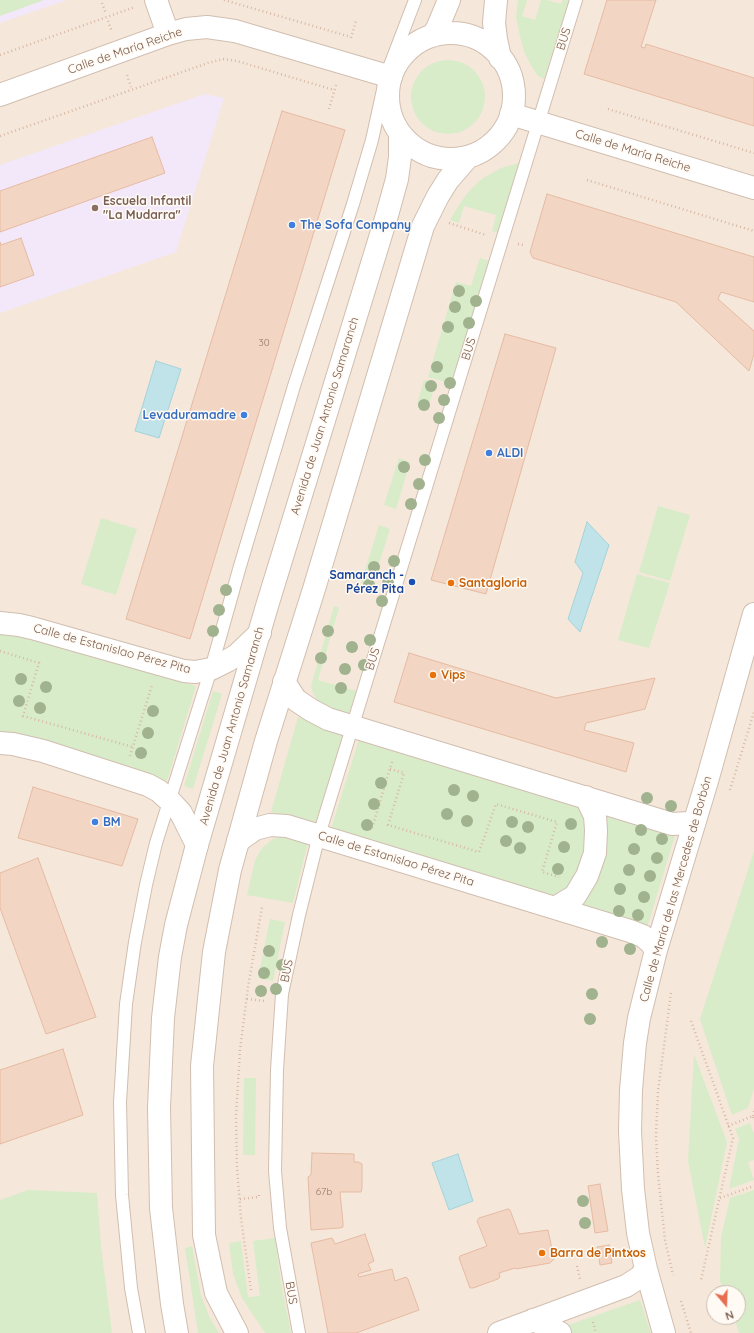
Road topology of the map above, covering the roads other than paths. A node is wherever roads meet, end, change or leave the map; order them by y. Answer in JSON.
{"nodes":[{"id":1,"x":156,"y":0,"type":"edge"},
{"id":2,"x":414,"y":0,"type":"edge"},
{"id":3,"x":448,"y":0,"type":"edge"},
{"id":4,"x":496,"y":0,"type":"edge"},
{"id":5,"x":576,"y":0,"type":"edge"},
{"id":6,"x":168,"y":34,"type":"junction"},
{"id":7,"x":432,"y":36,"type":"junction"},
{"id":8,"x":500,"y":58,"type":"junction"},
{"id":9,"x":388,"y":77,"type":"junction"},
{"id":10,"x":0,"y":95,"type":"edge"},
{"id":11,"x":511,"y":114,"type":"junction"},
{"id":12,"x":539,"y":122,"type":"junction"},
{"id":13,"x":400,"y":133,"type":"junction"},
{"id":14,"x":468,"y":157,"type":"junction"},
{"id":15,"x":754,"y":188,"type":"edge"},
{"id":16,"x":754,"y":614,"type":"edge"},
{"id":17,"x":0,"y":623,"type":"edge"},
{"id":18,"x":260,"y":633,"type":"junction"},
{"id":19,"x":211,"y":669,"type":"junction"},
{"id":20,"x":284,"y":682,"type":"junction"},
{"id":21,"x":353,"y":726,"type":"junction"},
{"id":22,"x":0,"y":743,"type":"edge"},
{"id":23,"x":586,"y":797,"type":"junction"},
{"id":24,"x":169,"y":800,"type":"junction"},
{"id":25,"x":695,"y":821,"type":"junction"},
{"id":26,"x":319,"y":835,"type":"junction"},
{"id":27,"x":238,"y":841,"type":"junction"},
{"id":28,"x":197,"y":845,"type":"junction"},
{"id":29,"x":555,"y":908,"type":"junction"},
{"id":30,"x":656,"y":950,"type":"junction"},
{"id":31,"x":646,"y":1269,"type":"junction"},
{"id":32,"x":533,"y":1320,"type":"junction"},
{"id":33,"x":140,"y":1333,"type":"edge"},
{"id":34,"x":177,"y":1333,"type":"edge"},
{"id":35,"x":237,"y":1333,"type":"edge"},
{"id":36,"x":299,"y":1333,"type":"edge"},
{"id":37,"x":499,"y":1333,"type":"edge"},
{"id":38,"x":560,"y":1333,"type":"edge"},
{"id":39,"x":664,"y":1333,"type":"edge"}],
"edges":[{"from":1,"to":6,"type":"street"},
{"from":2,"to":9,"type":"lane"},
{"from":3,"to":7,"type":"street"},
{"from":4,"to":8,"type":"street"},
{"from":5,"to":12,"type":"lane","name":"BUS"},
{"from":6,"to":9,"type":"street","name":"Calle de María Reiche"},
{"from":6,"to":10,"type":"street","name":"Calle de María Reiche"},
{"from":7,"to":8,"type":"street"},
{"from":7,"to":9,"type":"street"},
{"from":8,"to":11,"type":"street"},
{"from":9,"to":13,"type":"street"},
{"from":9,"to":19,"type":"lane"},
{"from":11,"to":12,"type":"street","name":"Calle de María Reiche"},
{"from":11,"to":14,"type":"street"},
{"from":12,"to":15,"type":"street","name":"Calle de María Reiche"},
{"from":12,"to":21,"type":"lane","name":"BUS"},
{"from":13,"to":14,"type":"street"},
{"from":13,"to":18,"type":"street","name":"Avenida de Juan Antonio Samaranch"},
{"from":14,"to":20,"type":"street"},
{"from":16,"to":25,"type":"street","name":"Calle de María de las Mercedes de Borbón"},
{"from":17,"to":19,"type":"street","name":"Calle de Estanislao Pérez Pita"},
{"from":18,"to":19,"type":"street","name":"Calle de Estanislao Pérez Pita"},
{"from":18,"to":28,"type":"street","name":"Avenida de Juan Antonio Samaranch"},
{"from":19,"to":24,"type":"lane"},
{"from":20,"to":21,"type":"street"},
{"from":20,"to":27,"type":"street"},
{"from":21,"to":23,"type":"street"},
{"from":21,"to":26,"type":"lane","name":"BUS"},
{"from":22,"to":24,"type":"street"},
{"from":23,"to":25,"type":"street"},
{"from":23,"to":29,"type":"street"},
{"from":24,"to":28,"type":"street"},
{"from":24,"to":33,"type":"lane"},
{"from":25,"to":30,"type":"street","name":"Calle de María de las Mercedes de Borbón"},
{"from":26,"to":27,"type":"street","name":"Calle de Estanislao Pérez Pita"},
{"from":26,"to":29,"type":"street","name":"Calle de Estanislao Pérez Pita"},
{"from":26,"to":36,"type":"lane","name":"BUS"},
{"from":27,"to":35,"type":"street"},
{"from":28,"to":34,"type":"street","name":"Avenida de Juan Antonio Samaranch"},
{"from":29,"to":30,"type":"street","name":"Calle de Estanislao Pérez Pita"},
{"from":30,"to":31,"type":"street","name":"Calle de María de las Mercedes de Borbón"},
{"from":31,"to":32,"type":"street"},
{"from":31,"to":39,"type":"street","name":"Calle de María de las Mercedes de Borbón"},
{"from":32,"to":37,"type":"street"},
{"from":32,"to":38,"type":"street"}]}
